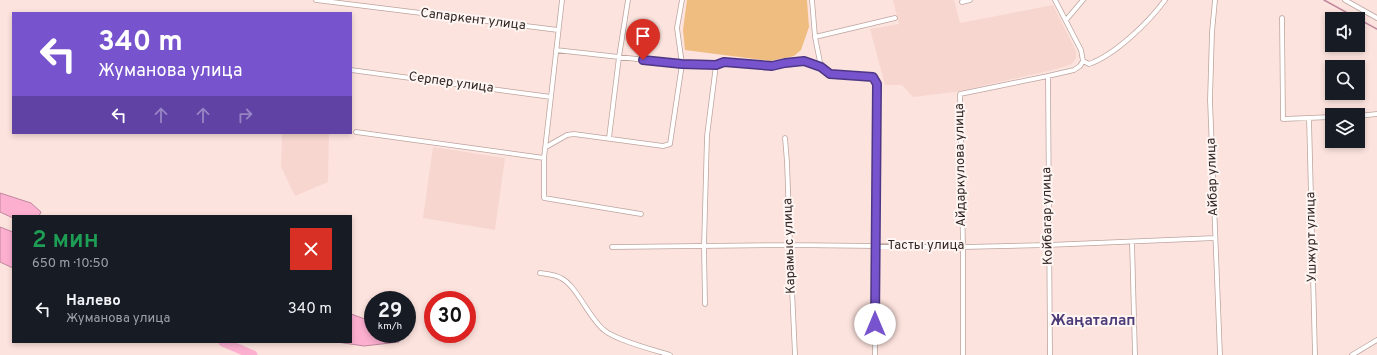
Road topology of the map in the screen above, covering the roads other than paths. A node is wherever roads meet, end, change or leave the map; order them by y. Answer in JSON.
{"nodes":[{"id":1,"x":316,"y":0,"type":"edge"},
{"id":2,"x":562,"y":0,"type":"edge"},
{"id":3,"x":628,"y":0,"type":"edge"},
{"id":4,"x":682,"y":0,"type":"edge"},
{"id":5,"x":812,"y":0,"type":"edge"},
{"id":6,"x":970,"y":0,"type":"edge"},
{"id":7,"x":1055,"y":0,"type":"edge"},
{"id":8,"x":1083,"y":0,"type":"edge"},
{"id":9,"x":1165,"y":0,"type":"edge"},
{"id":10,"x":1215,"y":0,"type":"edge"},
{"id":11,"x":1344,"y":0,"type":"edge"},
{"id":12,"x":962,"y":2,"type":"dead end"},
{"id":13,"x":896,"y":18,"type":"dead end"},
{"id":14,"x":1282,"y":18,"type":"dead end"},
{"id":15,"x":1377,"y":18,"type":"edge"},
{"id":16,"x":1066,"y":20,"type":"junction"},
{"id":17,"x":558,"y":30,"type":"junction"},
{"id":18,"x":815,"y":37,"type":"junction"},
{"id":19,"x":556,"y":50,"type":"junction"},
{"id":20,"x":619,"y":57,"type":"junction"},
{"id":21,"x":1083,"y":61,"type":"junction"},
{"id":22,"x":682,"y":64,"type":"junction"},
{"id":23,"x":716,"y":65,"type":"junction"},
{"id":24,"x":821,"y":67,"type":"junction"},
{"id":25,"x":352,"y":70,"type":"edge"},
{"id":26,"x":1048,"y":76,"type":"junction"},
{"id":27,"x":551,"y":97,"type":"junction"},
{"id":28,"x":1377,"y":114,"type":"edge"},
{"id":29,"x":1365,"y":115,"type":"edge"},
{"id":30,"x":1325,"y":117,"type":"edge"},
{"id":31,"x":1309,"y":118,"type":"junction"},
{"id":32,"x":356,"y":132,"type":"dead end"},
{"id":33,"x":609,"y":138,"type":"junction"},
{"id":34,"x":785,"y":138,"type":"dead end"},
{"id":35,"x":546,"y":147,"type":"junction"},
{"id":36,"x":544,"y":158,"type":"junction"},
{"id":37,"x":641,"y":214,"type":"dead end"},
{"id":38,"x":1215,"y":238,"type":"junction"},
{"id":39,"x":1132,"y":242,"type":"junction"},
{"id":40,"x":790,"y":245,"type":"junction"},
{"id":41,"x":1048,"y":245,"type":"junction"},
{"id":42,"x":704,"y":246,"type":"junction"},
{"id":43,"x":876,"y":246,"type":"junction"},
{"id":44,"x":612,"y":247,"type":"dead end"},
{"id":45,"x":963,"y":247,"type":"junction"},
{"id":46,"x":540,"y":272,"type":"dead end"},
{"id":47,"x":705,"y":304,"type":"dead end"},
{"id":48,"x":1377,"y":340,"type":"edge"},
{"id":49,"x":1355,"y":354,"type":"edge"},
{"id":50,"x":670,"y":355,"type":"edge"},
{"id":51,"x":796,"y":355,"type":"edge"},
{"id":52,"x":875,"y":355,"type":"edge"},
{"id":53,"x":963,"y":355,"type":"edge"},
{"id":54,"x":1050,"y":355,"type":"edge"},
{"id":55,"x":1135,"y":355,"type":"edge"},
{"id":56,"x":1220,"y":355,"type":"edge"},
{"id":57,"x":1315,"y":355,"type":"edge"}],
"edges":[{"from":1,"to":17,"type":"street","name":"Сапаркент улица"},
{"from":2,"to":17,"type":"street"},
{"from":3,"to":20,"type":"street"},
{"from":4,"to":22,"type":"street"},
{"from":5,"to":18,"type":"street"},
{"from":6,"to":12,"type":"street"},
{"from":7,"to":16,"type":"street"},
{"from":8,"to":16,"type":"street"},
{"from":9,"to":21,"type":"street"},
{"from":10,"to":38,"type":"street","name":"Айбар улица"},
{"from":11,"to":15,"type":"street"},
{"from":13,"to":18,"type":"street"},
{"from":14,"to":31,"type":"street"},
{"from":16,"to":21,"type":"street"},
{"from":17,"to":19,"type":"street"},
{"from":18,"to":24,"type":"street"},
{"from":19,"to":20,"type":"street"},
{"from":19,"to":27,"type":"street"},
{"from":20,"to":22,"type":"street"},
{"from":20,"to":33,"type":"street"},
{"from":21,"to":26,"type":"street"},
{"from":22,"to":23,"type":"street"},
{"from":22,"to":33,"type":"street"},
{"from":23,"to":24,"type":"street"},
{"from":23,"to":42,"type":"street"},
{"from":24,"to":43,"type":"street"},
{"from":25,"to":27,"type":"street","name":"Серпер улица"},
{"from":26,"to":41,"type":"street","name":"Койбагар улица"},
{"from":26,"to":45,"type":"street","name":"Айдаркулова улица"},
{"from":27,"to":35,"type":"street"},
{"from":28,"to":29,"type":"street"},
{"from":30,"to":31,"type":"street"},
{"from":31,"to":57,"type":"street","name":"Ушжурт улица"},
{"from":32,"to":36,"type":"street"},
{"from":33,"to":35,"type":"street"},
{"from":34,"to":40,"type":"street","name":"Карамыс улица"},
{"from":35,"to":36,"type":"street"},
{"from":36,"to":37,"type":"street"},
{"from":38,"to":39,"type":"street","name":"Тасты улица"},
{"from":38,"to":56,"type":"street","name":"Айбар улица"},
{"from":39,"to":41,"type":"street","name":"Тасты улица"},
{"from":39,"to":55,"type":"street"},
{"from":40,"to":42,"type":"street","name":"Тасты улица"},
{"from":40,"to":43,"type":"street","name":"Тасты улица"},
{"from":40,"to":51,"type":"street","name":"Карамыс улица"},
{"from":41,"to":45,"type":"street","name":"Тасты улица"},
{"from":41,"to":54,"type":"street","name":"Койбагар улица"},
{"from":42,"to":44,"type":"street","name":"Тасты улица"},
{"from":42,"to":47,"type":"street"},
{"from":43,"to":45,"type":"street","name":"Тасты улица"},
{"from":43,"to":52,"type":"street"},
{"from":45,"to":53,"type":"street","name":"Айдаркулова улица"},
{"from":46,"to":50,"type":"street"},
{"from":48,"to":49,"type":"street"}]}
